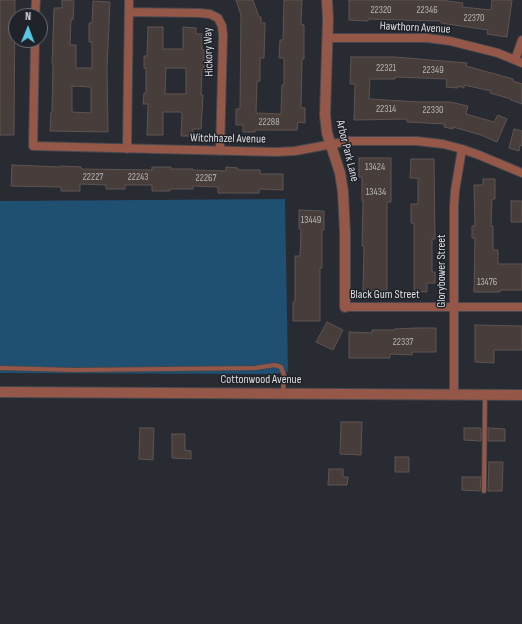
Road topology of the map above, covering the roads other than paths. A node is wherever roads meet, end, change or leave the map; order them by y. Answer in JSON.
{"nodes":[{"id":1,"x":129,"y":0,"type":"edge"},
{"id":2,"x":327,"y":0,"type":"edge"},
{"id":3,"x":129,"y":12,"type":"junction"},
{"id":4,"x":327,"y":38,"type":"junction"},
{"id":5,"x":522,"y":40,"type":"edge"},
{"id":6,"x":35,"y":48,"type":"edge"},
{"id":7,"x":518,"y":61,"type":"edge"},
{"id":8,"x":331,"y":144,"type":"junction"},
{"id":9,"x":127,"y":149,"type":"junction"},
{"id":10,"x":462,"y":149,"type":"junction"},
{"id":11,"x":220,"y":151,"type":"junction"},
{"id":12,"x":522,"y":174,"type":"edge"},
{"id":13,"x":345,"y":307,"type":"joint"},
{"id":14,"x":454,"y":307,"type":"junction"},
{"id":15,"x":522,"y":307,"type":"edge"},
{"id":16,"x":0,"y":368,"type":"edge"},
{"id":17,"x":0,"y":392,"type":"edge"},
{"id":18,"x":283,"y":393,"type":"junction"},
{"id":19,"x":454,"y":394,"type":"junction"},
{"id":20,"x":485,"y":394,"type":"junction"},
{"id":21,"x":522,"y":395,"type":"edge"},
{"id":22,"x":484,"y":491,"type":"dead end"}],
"edges":[{"from":1,"to":3,"type":"street"},
{"from":2,"to":4,"type":"street","name":"Arbor Park Lane"},
{"from":3,"to":9,"type":"street"},
{"from":3,"to":11,"type":"street","name":"Hickory Way"},
{"from":4,"to":7,"type":"street","name":"Hawthorn Avenue"},
{"from":4,"to":8,"type":"street","name":"Arbor Park Lane"},
{"from":5,"to":7,"type":"street"},
{"from":6,"to":9,"type":"street","name":"Witchhazel Avenue"},
{"from":8,"to":10,"type":"street","name":"Witchhazel Avenue"},
{"from":8,"to":11,"type":"street","name":"Witchhazel Avenue"},
{"from":8,"to":13,"type":"street","name":"Arbor Park Lane"},
{"from":9,"to":11,"type":"street","name":"Witchhazel Avenue"},
{"from":10,"to":12,"type":"street","name":"Witchhazel Avenue"},
{"from":10,"to":14,"type":"street","name":"Glorybower Street"},
{"from":13,"to":14,"type":"street","name":"Black Gum Street"},
{"from":14,"to":15,"type":"street","name":"Black Gum Street"},
{"from":14,"to":19,"type":"street","name":"Glorybower Street"},
{"from":16,"to":18,"type":"lane"},
{"from":17,"to":18,"type":"street","name":"Cottonwood Avenue"},
{"from":18,"to":19,"type":"street","name":"Cottonwood Avenue"},
{"from":19,"to":20,"type":"street","name":"Cottonwood Avenue"},
{"from":20,"to":21,"type":"street","name":"Cottonwood Avenue"},
{"from":20,"to":22,"type":"lane"}]}
